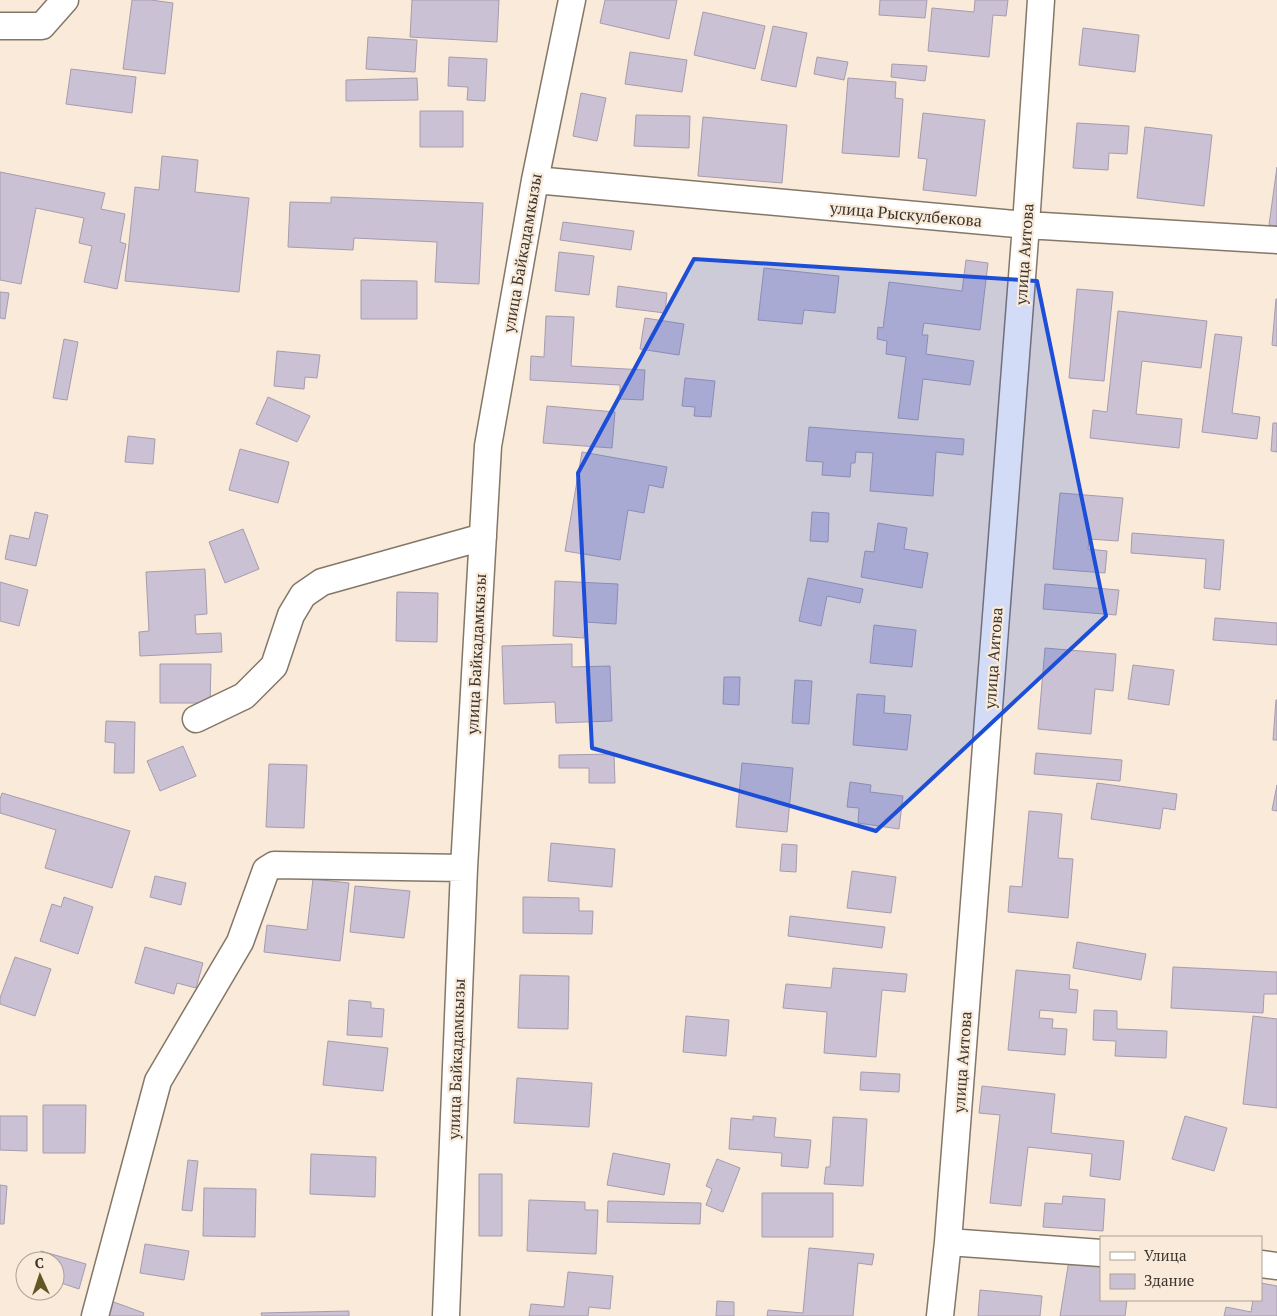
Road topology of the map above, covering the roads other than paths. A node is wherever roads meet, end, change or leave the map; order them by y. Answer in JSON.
{"nodes":[{"id":1,"x":65,"y":0,"type":"edge"},
{"id":2,"x":572,"y":0,"type":"edge"},
{"id":3,"x":1041,"y":0,"type":"edge"},
{"id":4,"x":0,"y":26,"type":"edge"},
{"id":5,"x":535,"y":180,"type":"junction"},
{"id":6,"x":1026,"y":225,"type":"junction"},
{"id":7,"x":1277,"y":240,"type":"edge"},
{"id":8,"x":483,"y":537,"type":"junction"},
{"id":9,"x":196,"y":719,"type":"dead end"},
{"id":10,"x":464,"y":868,"type":"junction"},
{"id":11,"x":948,"y":1242,"type":"junction"},
{"id":12,"x":1100,"y":1253,"type":"edge"},
{"id":13,"x":1262,"y":1264,"type":"edge"},
{"id":14,"x":1277,"y":1266,"type":"edge"},
{"id":15,"x":95,"y":1316,"type":"edge"},
{"id":16,"x":446,"y":1316,"type":"edge"},
{"id":17,"x":940,"y":1316,"type":"edge"}],
"edges":[{"from":1,"to":4,"type":"street"},
{"from":2,"to":5,"type":"street","name":"улица Байкадамкызы"},
{"from":3,"to":6,"type":"street","name":"улица Аитова"},
{"from":5,"to":6,"type":"street","name":"улица Рыскулбекова"},
{"from":5,"to":8,"type":"street","name":"улица Байкадамкызы"},
{"from":6,"to":7,"type":"street","name":"улица Рыскулбекова"},
{"from":6,"to":11,"type":"street","name":"улица Аитова"},
{"from":8,"to":9,"type":"street"},
{"from":8,"to":10,"type":"street","name":"улица Байкадамкызы"},
{"from":10,"to":15,"type":"street"},
{"from":10,"to":16,"type":"street","name":"улица Байкадамкызы"},
{"from":11,"to":12,"type":"street"},
{"from":11,"to":17,"type":"street","name":"улица Аитова"},
{"from":13,"to":14,"type":"street"}]}
